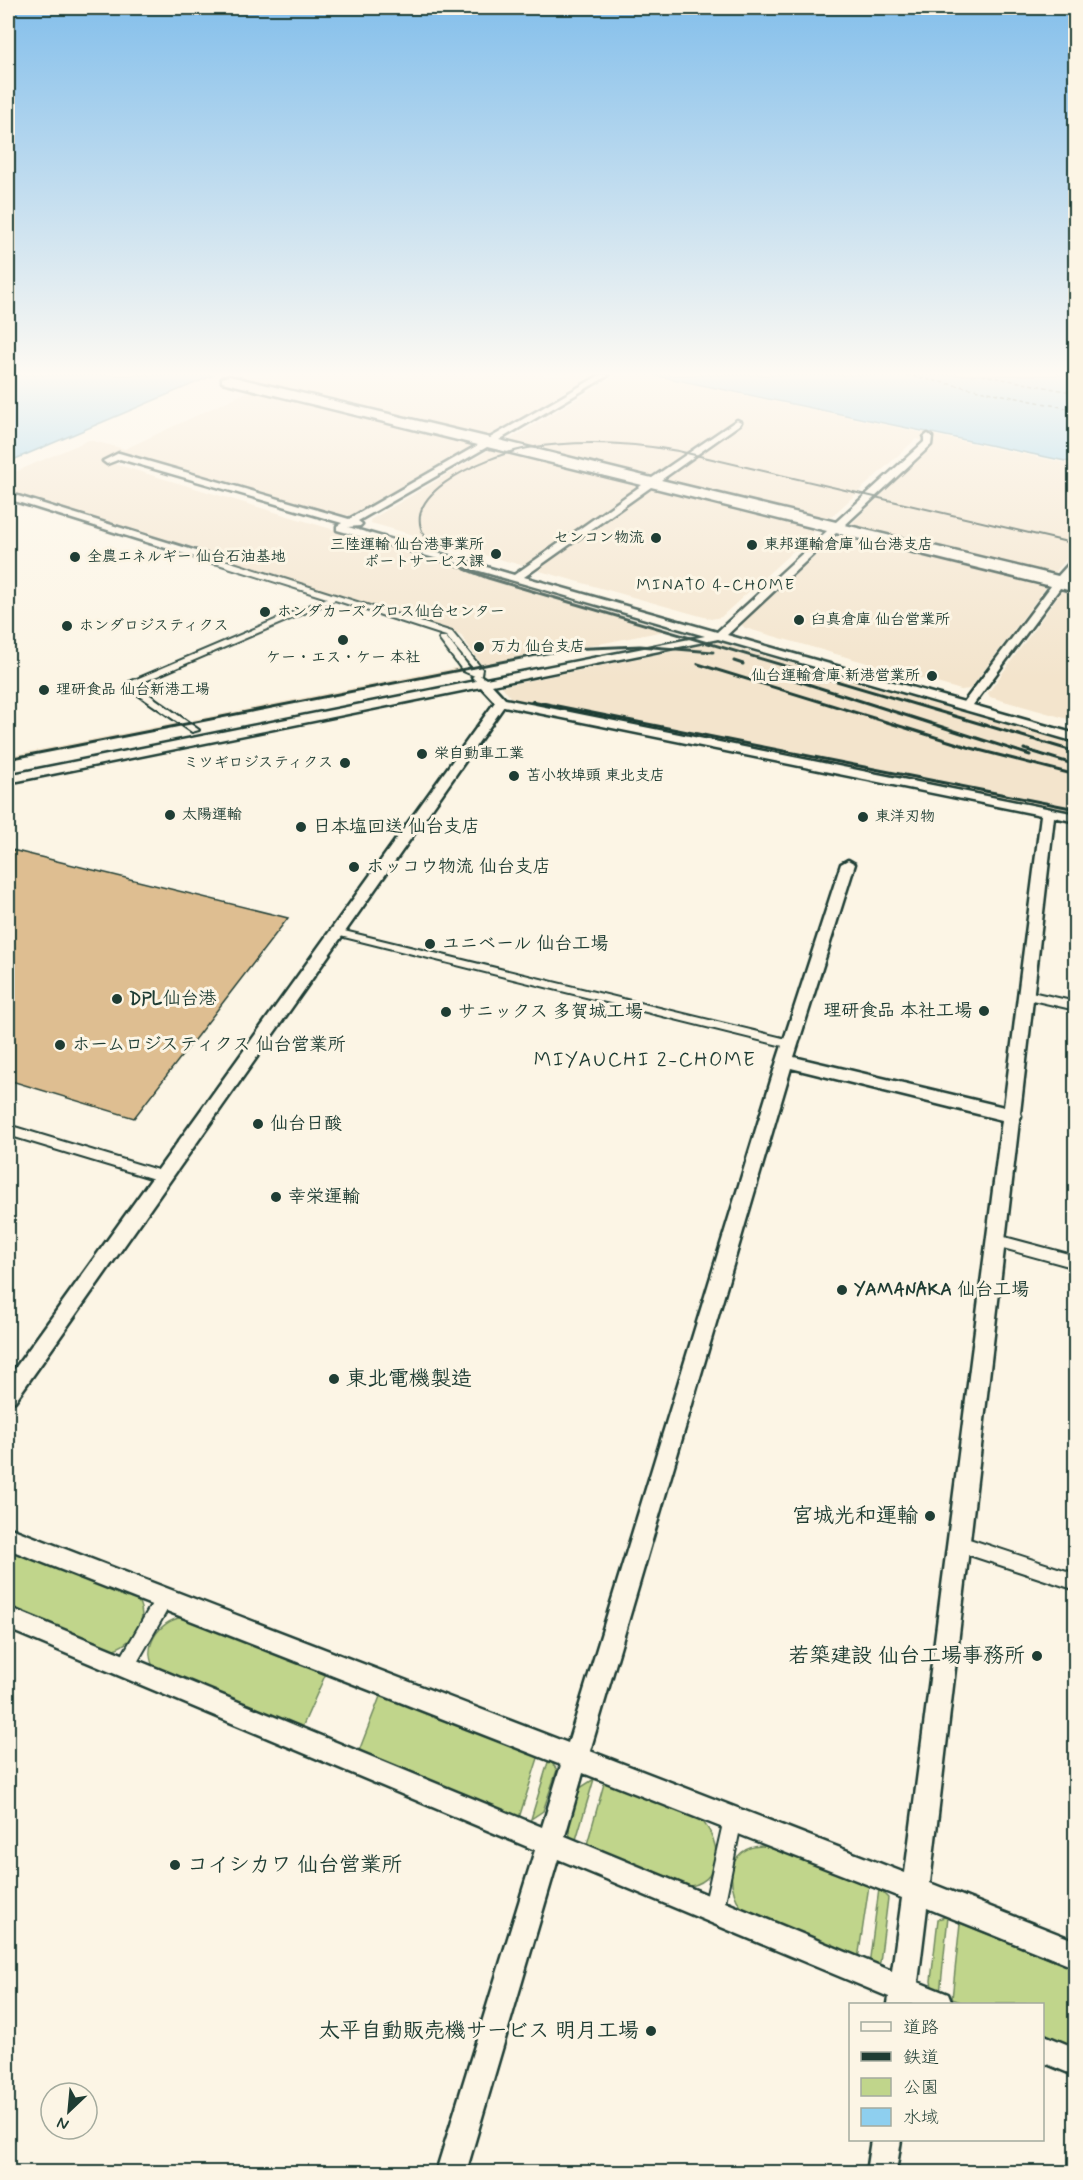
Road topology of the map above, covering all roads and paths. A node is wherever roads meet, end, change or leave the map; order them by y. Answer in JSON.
{"nodes":[{"id":1,"x":165,"y":477,"type":"edge"},
{"id":2,"x":187,"y":477,"type":"edge"},
{"id":3,"x":432,"y":477,"type":"edge"},
{"id":4,"x":631,"y":477,"type":"edge"},
{"id":5,"x":659,"y":477,"type":"edge"},
{"id":6,"x":884,"y":477,"type":"edge"},
{"id":7,"x":889,"y":477,"type":"edge"},
{"id":8,"x":652,"y":482,"type":"junction"},
{"id":9,"x":8,"y":496,"type":"edge"},
{"id":10,"x":348,"y":526,"type":"junction"},
{"id":11,"x":833,"y":527,"type":"junction"},
{"id":12,"x":1076,"y":559,"type":"edge"},
{"id":13,"x":218,"y":561,"type":"joint"},
{"id":14,"x":526,"y":572,"type":"junction"},
{"id":15,"x":516,"y":578,"type":"junction"},
{"id":16,"x":1059,"y":582,"type":"junction"},
{"id":17,"x":1076,"y":587,"type":"edge"},
{"id":18,"x":331,"y":599,"type":"junction"},
{"id":19,"x":722,"y":630,"type":"junction"},
{"id":20,"x":700,"y":631,"type":"junction"},
{"id":21,"x":481,"y":679,"type":"junction"},
{"id":22,"x":501,"y":702,"type":"junction"},
{"id":23,"x":970,"y":703,"type":"junction"},
{"id":24,"x":1076,"y":727,"type":"edge"},
{"id":25,"x":195,"y":730,"type":"junction"},
{"id":26,"x":1076,"y":738,"type":"edge"},
{"id":27,"x":8,"y":768,"type":"edge"},
{"id":28,"x":8,"y":779,"type":"edge"},
{"id":29,"x":1048,"y":813,"type":"junction"},
{"id":30,"x":1076,"y":818,"type":"edge"},
{"id":31,"x":848,"y":864,"type":"dead end"},
{"id":32,"x":336,"y":932,"type":"junction"},
{"id":33,"x":1027,"y":995,"type":"junction"},
{"id":34,"x":1076,"y":1006,"type":"edge"},
{"id":35,"x":788,"y":1052,"type":"junction"},
{"id":36,"x":1013,"y":1116,"type":"junction"},
{"id":37,"x":8,"y":1130,"type":"edge"},
{"id":38,"x":164,"y":1177,"type":"junction"},
{"id":39,"x":997,"y":1241,"type":"junction"},
{"id":40,"x":1076,"y":1262,"type":"edge"},
{"id":41,"x":8,"y":1394,"type":"edge"},
{"id":42,"x":8,"y":1538,"type":"edge"},
{"id":43,"x":960,"y":1544,"type":"junction"},
{"id":44,"x":1076,"y":1582,"type":"edge"},
{"id":45,"x":164,"y":1599,"type":"junction"},
{"id":46,"x":8,"y":1618,"type":"edge"},
{"id":47,"x":125,"y":1667,"type":"junction"},
{"id":48,"x":576,"y":1759,"type":"junction"},
{"id":49,"x":733,"y":1819,"type":"junction"},
{"id":50,"x":550,"y":1845,"type":"junction"},
{"id":51,"x":916,"y":1890,"type":"junction"},
{"id":52,"x":712,"y":1912,"type":"junction"},
{"id":53,"x":1076,"y":1955,"type":"edge"},
{"id":54,"x":903,"y":1997,"type":"edge"},
{"id":55,"x":933,"y":2003,"type":"edge"},
{"id":56,"x":1044,"y":2049,"type":"edge"},
{"id":57,"x":1076,"y":2062,"type":"edge"},
{"id":58,"x":885,"y":2141,"type":"edge"},
{"id":59,"x":451,"y":2172,"type":"edge"},
{"id":60,"x":882,"y":2172,"type":"edge"}],
"edges":[{"from":1,"to":10,"type":"street"},
{"from":2,"to":10,"type":"street"},
{"from":3,"to":10,"type":"street"},
{"from":4,"to":8,"type":"street"},
{"from":5,"to":8,"type":"street"},
{"from":6,"to":11,"type":"street"},
{"from":7,"to":11,"type":"street"},
{"from":8,"to":11,"type":"street"},
{"from":8,"to":14,"type":"street"},
{"from":9,"to":13,"type":"street"},
{"from":10,"to":14,"type":"street"},
{"from":10,"to":15,"type":"street"},
{"from":11,"to":16,"type":"street"},
{"from":11,"to":19,"type":"street"},
{"from":12,"to":16,"type":"street"},
{"from":13,"to":18,"type":"street"},
{"from":14,"to":15,"type":"street"},
{"from":14,"to":19,"type":"street"},
{"from":15,"to":20,"type":"street"},
{"from":16,"to":17,"type":"street"},
{"from":16,"to":23,"type":"street"},
{"from":18,"to":21,"type":"street"},
{"from":18,"to":25,"type":"street"},
{"from":19,"to":20,"type":"street"},
{"from":19,"to":21,"type":"street"},
{"from":19,"to":23,"type":"street"},
{"from":20,"to":21,"type":"street"},
{"from":21,"to":22,"type":"street"},
{"from":21,"to":25,"type":"street"},
{"from":21,"to":28,"type":"street"},
{"from":22,"to":29,"type":"street"},
{"from":22,"to":32,"type":"street"},
{"from":23,"to":24,"type":"street"},
{"from":23,"to":26,"type":"street"},
{"from":25,"to":27,"type":"street"},
{"from":29,"to":30,"type":"street"},
{"from":29,"to":33,"type":"street"},
{"from":31,"to":35,"type":"street"},
{"from":32,"to":35,"type":"street"},
{"from":32,"to":38,"type":"street"},
{"from":33,"to":34,"type":"street"},
{"from":33,"to":36,"type":"street"},
{"from":35,"to":36,"type":"street"},
{"from":35,"to":48,"type":"street"},
{"from":36,"to":39,"type":"street"},
{"from":37,"to":38,"type":"street"},
{"from":38,"to":41,"type":"street"},
{"from":39,"to":40,"type":"street"},
{"from":39,"to":43,"type":"street"},
{"from":42,"to":45,"type":"street"},
{"from":43,"to":44,"type":"street"},
{"from":43,"to":51,"type":"street"},
{"from":45,"to":47,"type":"street"},
{"from":45,"to":48,"type":"street"},
{"from":46,"to":47,"type":"street"},
{"from":47,"to":50,"type":"street"},
{"from":48,"to":49,"type":"street"},
{"from":48,"to":50,"type":"street"},
{"from":49,"to":51,"type":"street"},
{"from":49,"to":52,"type":"street"},
{"from":50,"to":52,"type":"street"},
{"from":50,"to":59,"type":"street"},
{"from":51,"to":53,"type":"street"},
{"from":51,"to":54,"type":"street"},
{"from":52,"to":54,"type":"street"},
{"from":54,"to":55,"type":"street"},
{"from":56,"to":57,"type":"street"},
{"from":58,"to":60,"type":"street"}]}
